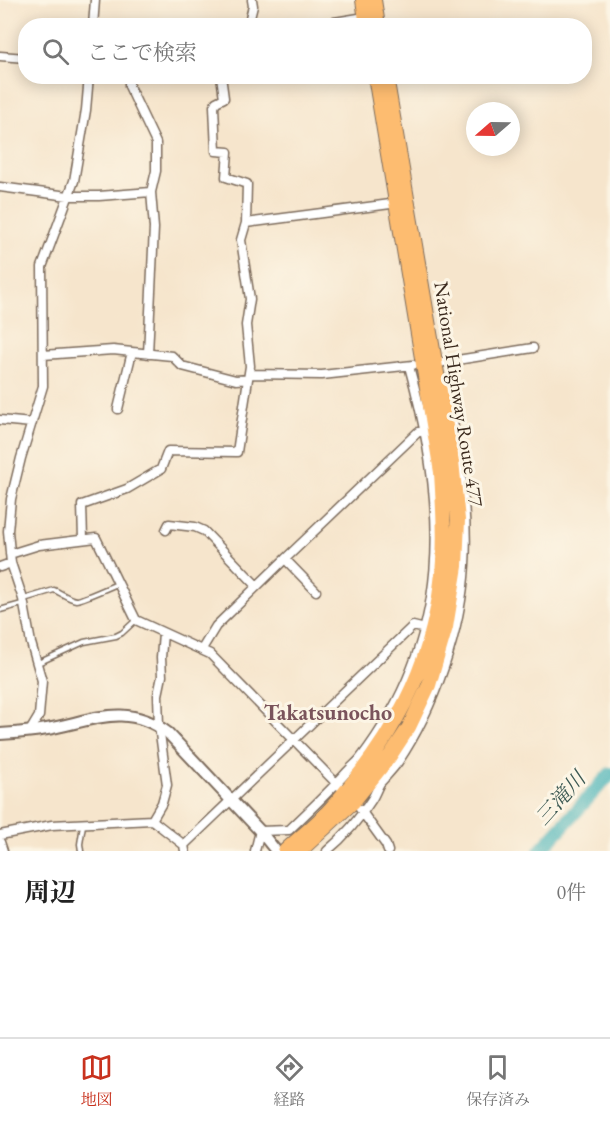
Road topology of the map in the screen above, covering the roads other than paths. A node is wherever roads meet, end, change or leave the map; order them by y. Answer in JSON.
{"nodes":[{"id":1,"x":95,"y":0,"type":"edge"},
{"id":2,"x":252,"y":0,"type":"edge"},
{"id":3,"x":363,"y":0,"type":"edge"},
{"id":4,"x":374,"y":0,"type":"edge"},
{"id":5,"x":94,"y":18,"type":"edge"},
{"id":6,"x":250,"y":18,"type":"edge"},
{"id":7,"x":366,"y":18,"type":"edge"},
{"id":8,"x":377,"y":18,"type":"edge"},
{"id":9,"x":0,"y":56,"type":"edge"},
{"id":10,"x":18,"y":57,"type":"edge"},
{"id":11,"x":88,"y":84,"type":"edge"},
{"id":12,"x":129,"y":84,"type":"edge"},
{"id":13,"x":222,"y":84,"type":"edge"},
{"id":14,"x":377,"y":84,"type":"edge"},
{"id":15,"x":387,"y":84,"type":"edge"},
{"id":16,"x":0,"y":187,"type":"edge"},
{"id":17,"x":151,"y":192,"type":"junction"},
{"id":18,"x":68,"y":196,"type":"junction"},
{"id":19,"x":402,"y":203,"type":"junction"},
{"id":20,"x":246,"y":223,"type":"junction"},
{"id":21,"x":532,"y":348,"type":"dead end"},
{"id":22,"x":132,"y":352,"type":"junction"},
{"id":23,"x":148,"y":354,"type":"junction"},
{"id":24,"x":43,"y":355,"type":"junction"},
{"id":25,"x":452,"y":360,"type":"junction"},
{"id":26,"x":430,"y":364,"type":"junction"},
{"id":27,"x":409,"y":366,"type":"junction"},
{"id":28,"x":249,"y":376,"type":"junction"},
{"id":29,"x":118,"y":409,"type":"dead end"},
{"id":30,"x":0,"y":420,"type":"edge"},
{"id":31,"x":32,"y":423,"type":"junction"},
{"id":32,"x":430,"y":430,"type":"junction"},
{"id":33,"x":166,"y":530,"type":"dead end"},
{"id":34,"x":83,"y":539,"type":"junction"},
{"id":35,"x":10,"y":559,"type":"junction"},
{"id":36,"x":285,"y":559,"type":"junction"},
{"id":37,"x":0,"y":567,"type":"edge"},
{"id":38,"x":118,"y":584,"type":"junction"},
{"id":39,"x":257,"y":586,"type":"junction"},
{"id":40,"x":316,"y":591,"type":"dead end"},
{"id":41,"x":23,"y":601,"type":"junction"},
{"id":42,"x":0,"y":610,"type":"edge"},
{"id":43,"x":136,"y":620,"type":"junction"},
{"id":44,"x":425,"y":628,"type":"junction"},
{"id":45,"x":163,"y":633,"type":"junction"},
{"id":46,"x":202,"y":649,"type":"junction"},
{"id":47,"x":37,"y":663,"type":"junction"},
{"id":48,"x":159,"y":726,"type":"junction"},
{"id":49,"x":30,"y":731,"type":"junction"},
{"id":50,"x":0,"y":734,"type":"edge"},
{"id":51,"x":293,"y":739,"type":"junction"},
{"id":52,"x":349,"y":797,"type":"junction"},
{"id":53,"x":230,"y":799,"type":"junction"},
{"id":54,"x":152,"y":820,"type":"junction"},
{"id":55,"x":83,"y":824,"type":"junction"},
{"id":56,"x":260,"y":831,"type":"junction"},
{"id":57,"x":0,"y":835,"type":"edge"},
{"id":58,"x":0,"y":842,"type":"edge"},
{"id":59,"x":184,"y":848,"type":"edge"},
{"id":60,"x":3,"y":851,"type":"edge"},
{"id":61,"x":81,"y":851,"type":"edge"},
{"id":62,"x":255,"y":851,"type":"edge"},
{"id":63,"x":276,"y":851,"type":"edge"},
{"id":64,"x":285,"y":851,"type":"edge"},
{"id":65,"x":300,"y":851,"type":"edge"},
{"id":66,"x":327,"y":851,"type":"edge"},
{"id":67,"x":388,"y":851,"type":"edge"}],
"edges":[{"from":1,"to":5,"type":"street"},
{"from":2,"to":6,"type":"street"},
{"from":3,"to":7,"type":"highway"},
{"from":4,"to":8,"type":"highway"},
{"from":9,"to":10,"type":"street"},
{"from":11,"to":18,"type":"street"},
{"from":12,"to":17,"type":"street"},
{"from":13,"to":20,"type":"street"},
{"from":14,"to":19,"type":"highway","name":"National Highway Route 477"},
{"from":15,"to":19,"type":"highway","name":"National Highway Route 477"},
{"from":16,"to":18,"type":"street"},
{"from":17,"to":18,"type":"street"},
{"from":17,"to":23,"type":"street"},
{"from":18,"to":24,"type":"street"},
{"from":19,"to":20,"type":"street"},
{"from":19,"to":26,"type":"highway","name":"National Highway Route 477"},
{"from":20,"to":28,"type":"street"},
{"from":21,"to":25,"type":"street"},
{"from":22,"to":23,"type":"street"},
{"from":22,"to":24,"type":"street"},
{"from":22,"to":29,"type":"street"},
{"from":23,"to":28,"type":"street"},
{"from":24,"to":31,"type":"street"},
{"from":25,"to":26,"type":"street"},
{"from":25,"to":52,"type":"street"},
{"from":26,"to":27,"type":"street"},
{"from":26,"to":32,"type":"highway","name":"National Highway Route 477"},
{"from":26,"to":52,"type":"highway","name":"National Highway Route 477"},
{"from":27,"to":28,"type":"street"},
{"from":27,"to":32,"type":"street"},
{"from":28,"to":34,"type":"street"},
{"from":30,"to":31,"type":"street"},
{"from":31,"to":35,"type":"street"},
{"from":32,"to":36,"type":"street"},
{"from":32,"to":44,"type":"street"},
{"from":32,"to":52,"type":"highway","name":"National Highway Route 477"},
{"from":33,"to":39,"type":"street"},
{"from":34,"to":35,"type":"street"},
{"from":34,"to":38,"type":"street"},
{"from":35,"to":37,"type":"street"},
{"from":35,"to":41,"type":"street"},
{"from":36,"to":39,"type":"street"},
{"from":36,"to":40,"type":"street"},
{"from":38,"to":41,"type":"lane"},
{"from":38,"to":43,"type":"street"},
{"from":39,"to":46,"type":"street"},
{"from":41,"to":42,"type":"lane"},
{"from":41,"to":47,"type":"street"},
{"from":43,"to":45,"type":"street"},
{"from":43,"to":47,"type":"lane"},
{"from":44,"to":51,"type":"street"},
{"from":44,"to":52,"type":"street"},
{"from":45,"to":46,"type":"street"},
{"from":45,"to":48,"type":"street"},
{"from":46,"to":51,"type":"street"},
{"from":47,"to":49,"type":"street"},
{"from":48,"to":49,"type":"street"},
{"from":48,"to":53,"type":"street"},
{"from":48,"to":54,"type":"street"},
{"from":49,"to":50,"type":"street"},
{"from":51,"to":52,"type":"street"},
{"from":51,"to":53,"type":"street"},
{"from":52,"to":56,"type":"street"},
{"from":52,"to":64,"type":"highway","name":"National Highway Route 477"},
{"from":52,"to":65,"type":"highway","name":"National Highway Route 477"},
{"from":52,"to":66,"type":"street"},
{"from":52,"to":67,"type":"street"},
{"from":53,"to":56,"type":"street"},
{"from":53,"to":59,"type":"street"},
{"from":54,"to":55,"type":"street"},
{"from":54,"to":59,"type":"street"},
{"from":55,"to":57,"type":"street"},
{"from":55,"to":61,"type":"lane"},
{"from":56,"to":62,"type":"street"},
{"from":56,"to":63,"type":"street"},
{"from":58,"to":60,"type":"street"}]}
